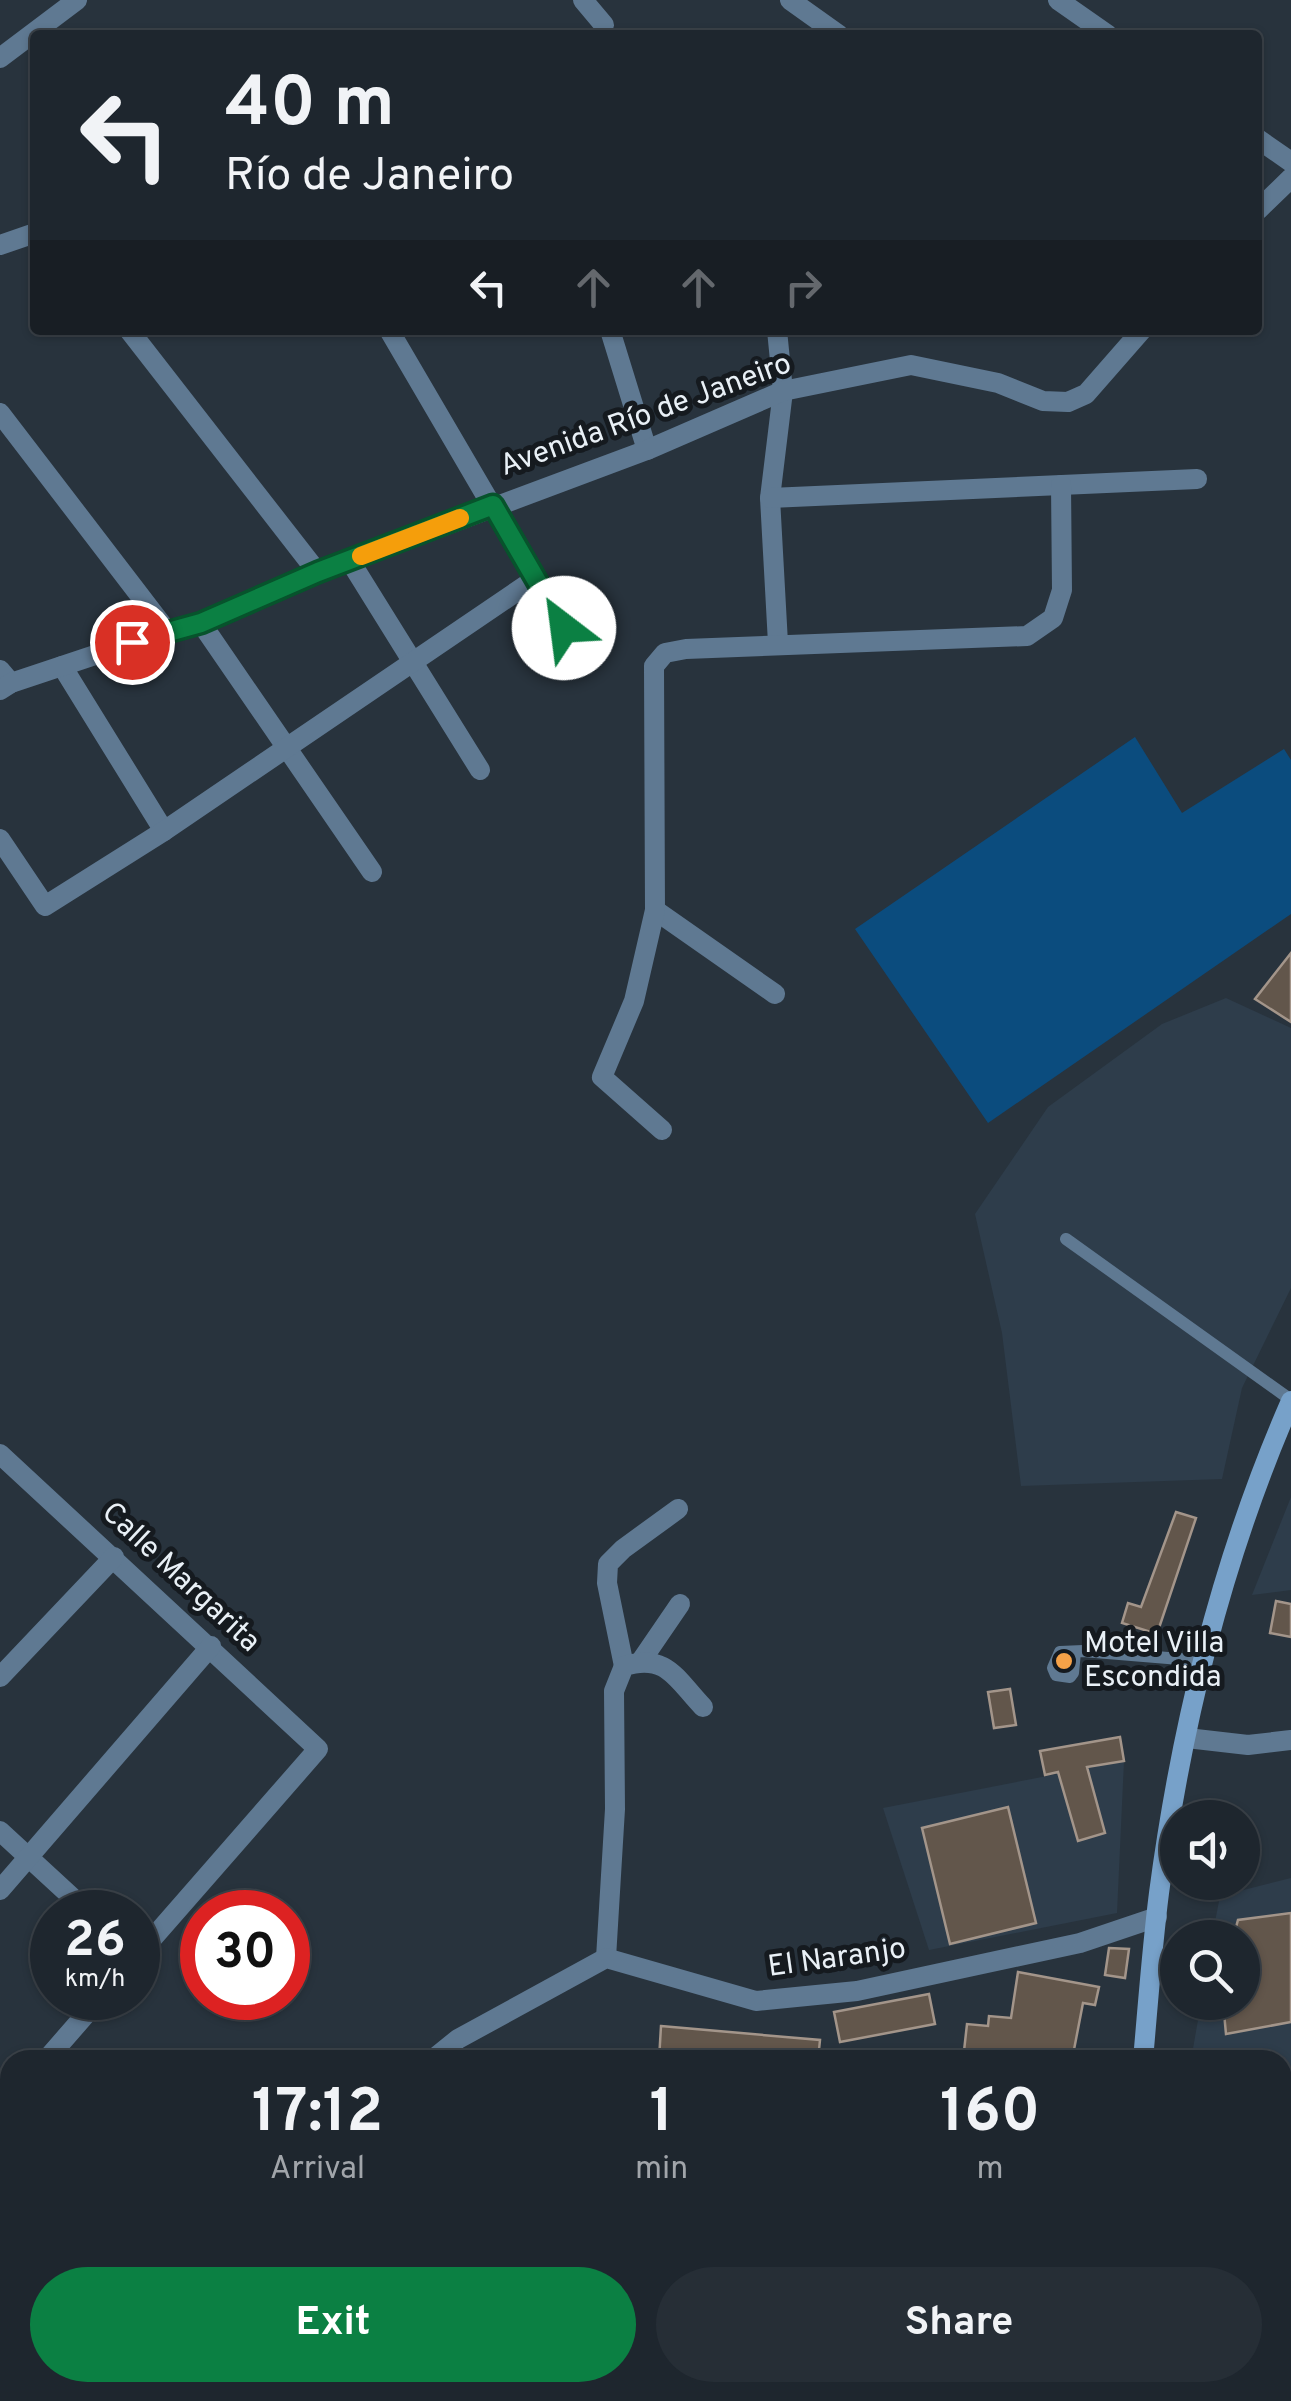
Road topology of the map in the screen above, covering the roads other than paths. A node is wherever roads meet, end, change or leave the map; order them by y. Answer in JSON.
{"nodes":[{"id":1,"x":77,"y":0,"type":"edge"},
{"id":2,"x":583,"y":0,"type":"edge"},
{"id":3,"x":790,"y":0,"type":"edge"},
{"id":4,"x":1058,"y":0,"type":"edge"},
{"id":5,"x":604,"y":24,"type":"dead end"},
{"id":6,"x":37,"y":30,"type":"edge"},
{"id":7,"x":832,"y":30,"type":"edge"},
{"id":8,"x":1101,"y":30,"type":"edge"},
{"id":9,"x":30,"y":35,"type":"edge"},
{"id":10,"x":0,"y":58,"type":"edge"},
{"id":11,"x":1262,"y":142,"type":"edge"},
{"id":12,"x":1291,"y":162,"type":"edge"},
{"id":13,"x":1291,"y":178,"type":"edge"},
{"id":14,"x":1262,"y":206,"type":"edge"},
{"id":15,"x":30,"y":235,"type":"edge"},
{"id":16,"x":0,"y":245,"type":"edge"},
{"id":17,"x":133,"y":335,"type":"edge"},
{"id":18,"x":391,"y":335,"type":"edge"},
{"id":19,"x":612,"y":335,"type":"edge"},
{"id":20,"x":778,"y":335,"type":"edge"},
{"id":21,"x":1138,"y":335,"type":"edge"},
{"id":22,"x":784,"y":391,"type":"junction"},
{"id":23,"x":0,"y":413,"type":"edge"},
{"id":24,"x":647,"y":450,"type":"junction"},
{"id":25,"x":1196,"y":480,"type":"dead end"},
{"id":26,"x":1061,"y":485,"type":"junction"},
{"id":27,"x":770,"y":498,"type":"junction"},
{"id":28,"x":493,"y":505,"type":"junction"},
{"id":29,"x":350,"y":561,"type":"junction"},
{"id":30,"x":318,"y":572,"type":"junction"},
{"id":31,"x":536,"y":579,"type":"junction"},
{"id":32,"x":201,"y":623,"type":"junction"},
{"id":33,"x":166,"y":631,"type":"junction"},
{"id":34,"x":778,"y":643,"type":"junction"},
{"id":35,"x":578,"y":653,"type":"dead end"},
{"id":36,"x":414,"y":664,"type":"junction"},
{"id":37,"x":62,"y":666,"type":"junction"},
{"id":38,"x":4,"y":681,"type":"edge"},
{"id":39,"x":287,"y":748,"type":"junction"},
{"id":40,"x":480,"y":770,"type":"dead end"},
{"id":41,"x":164,"y":831,"type":"junction"},
{"id":42,"x":0,"y":838,"type":"edge"},
{"id":43,"x":372,"y":872,"type":"dead end"},
{"id":44,"x":655,"y":910,"type":"junction"},
{"id":45,"x":775,"y":994,"type":"dead end"},
{"id":46,"x":662,"y":1130,"type":"dead end"},
{"id":47,"x":1066,"y":1238,"type":"dead end"},
{"id":48,"x":1291,"y":1401,"type":"edge"},
{"id":49,"x":1282,"y":1444,"type":"edge"},
{"id":50,"x":0,"y":1454,"type":"edge"},
{"id":51,"x":678,"y":1510,"type":"dead end"},
{"id":52,"x":114,"y":1557,"type":"junction"},
{"id":53,"x":680,"y":1604,"type":"dead end"},
{"id":54,"x":211,"y":1646,"type":"junction"},
{"id":55,"x":1075,"y":1652,"type":"dead end"},
{"id":56,"x":1204,"y":1661,"type":"junction"},
{"id":57,"x":632,"y":1664,"type":"junction"},
{"id":58,"x":0,"y":1677,"type":"edge"},
{"id":59,"x":702,"y":1707,"type":"dead end"},
{"id":60,"x":1186,"y":1738,"type":"junction"},
{"id":61,"x":1291,"y":1740,"type":"edge"},
{"id":62,"x":0,"y":1831,"type":"edge"},
{"id":63,"x":27,"y":1858,"type":"junction"},
{"id":64,"x":0,"y":1890,"type":"edge"},
{"id":65,"x":63,"y":1890,"type":"edge"},
{"id":66,"x":1157,"y":1918,"type":"junction"},
{"id":67,"x":160,"y":1930,"type":"edge"},
{"id":68,"x":606,"y":1958,"type":"junction"},
{"id":69,"x":81,"y":2020,"type":"edge"},
{"id":70,"x":55,"y":2050,"type":"edge"},
{"id":71,"x":444,"y":2050,"type":"edge"},
{"id":72,"x":1144,"y":2050,"type":"edge"}],
"edges":[{"from":1,"to":6,"type":"street"},
{"from":2,"to":5,"type":"street"},
{"from":3,"to":7,"type":"street"},
{"from":4,"to":8,"type":"street"},
{"from":9,"to":10,"type":"street"},
{"from":11,"to":12,"type":"street"},
{"from":13,"to":14,"type":"street"},
{"from":15,"to":16,"type":"street"},
{"from":17,"to":30,"type":"street"},
{"from":18,"to":28,"type":"street"},
{"from":19,"to":24,"type":"street"},
{"from":20,"to":22,"type":"street"},
{"from":21,"to":22,"type":"street","name":"Avenida Río de Janeiro"},
{"from":22,"to":24,"type":"street","name":"Avenida Río de Janeiro"},
{"from":22,"to":27,"type":"street"},
{"from":23,"to":33,"type":"street"},
{"from":24,"to":28,"type":"street","name":"Avenida Río de Janeiro"},
{"from":25,"to":26,"type":"street"},
{"from":26,"to":27,"type":"street"},
{"from":26,"to":34,"type":"street"},
{"from":27,"to":34,"type":"street"},
{"from":28,"to":29,"type":"street","name":"Avenida Río de Janeiro"},
{"from":28,"to":31,"type":"street"},
{"from":29,"to":30,"type":"street","name":"Avenida Río de Janeiro"},
{"from":29,"to":36,"type":"street"},
{"from":30,"to":32,"type":"street","name":"Avenida Río de Janeiro"},
{"from":31,"to":35,"type":"street"},
{"from":31,"to":36,"type":"street"},
{"from":32,"to":33,"type":"street","name":"Avenida Río de Janeiro"},
{"from":32,"to":39,"type":"street"},
{"from":33,"to":37,"type":"street","name":"Avenida Río de Janeiro"},
{"from":34,"to":44,"type":"street"},
{"from":36,"to":39,"type":"street"},
{"from":36,"to":40,"type":"street"},
{"from":37,"to":38,"type":"street","name":"Avenida Río de Janeiro"},
{"from":37,"to":41,"type":"street"},
{"from":39,"to":41,"type":"street"},
{"from":39,"to":43,"type":"street"},
{"from":41,"to":42,"type":"street"},
{"from":44,"to":45,"type":"street"},
{"from":44,"to":46,"type":"street"},
{"from":47,"to":48,"type":"lane"},
{"from":48,"to":49,"type":"main road"},
{"from":49,"to":56,"type":"main road"},
{"from":50,"to":52,"type":"street","name":"Calle Margarita"},
{"from":51,"to":57,"type":"street"},
{"from":52,"to":54,"type":"street","name":"Calle Margarita"},
{"from":52,"to":58,"type":"street"},
{"from":53,"to":57,"type":"street"},
{"from":54,"to":63,"type":"street"},
{"from":54,"to":67,"type":"street","name":"Calle Margarita"},
{"from":55,"to":56,"type":"lane"},
{"from":56,"to":60,"type":"main road"},
{"from":57,"to":59,"type":"street"},
{"from":57,"to":68,"type":"street"},
{"from":60,"to":61,"type":"street"},
{"from":60,"to":66,"type":"main road"},
{"from":62,"to":63,"type":"street"},
{"from":63,"to":64,"type":"street"},
{"from":63,"to":65,"type":"street"},
{"from":66,"to":68,"type":"street","name":"El Naranjo"},
{"from":66,"to":72,"type":"main road"},
{"from":68,"to":71,"type":"street"},
{"from":69,"to":70,"type":"street"}]}
